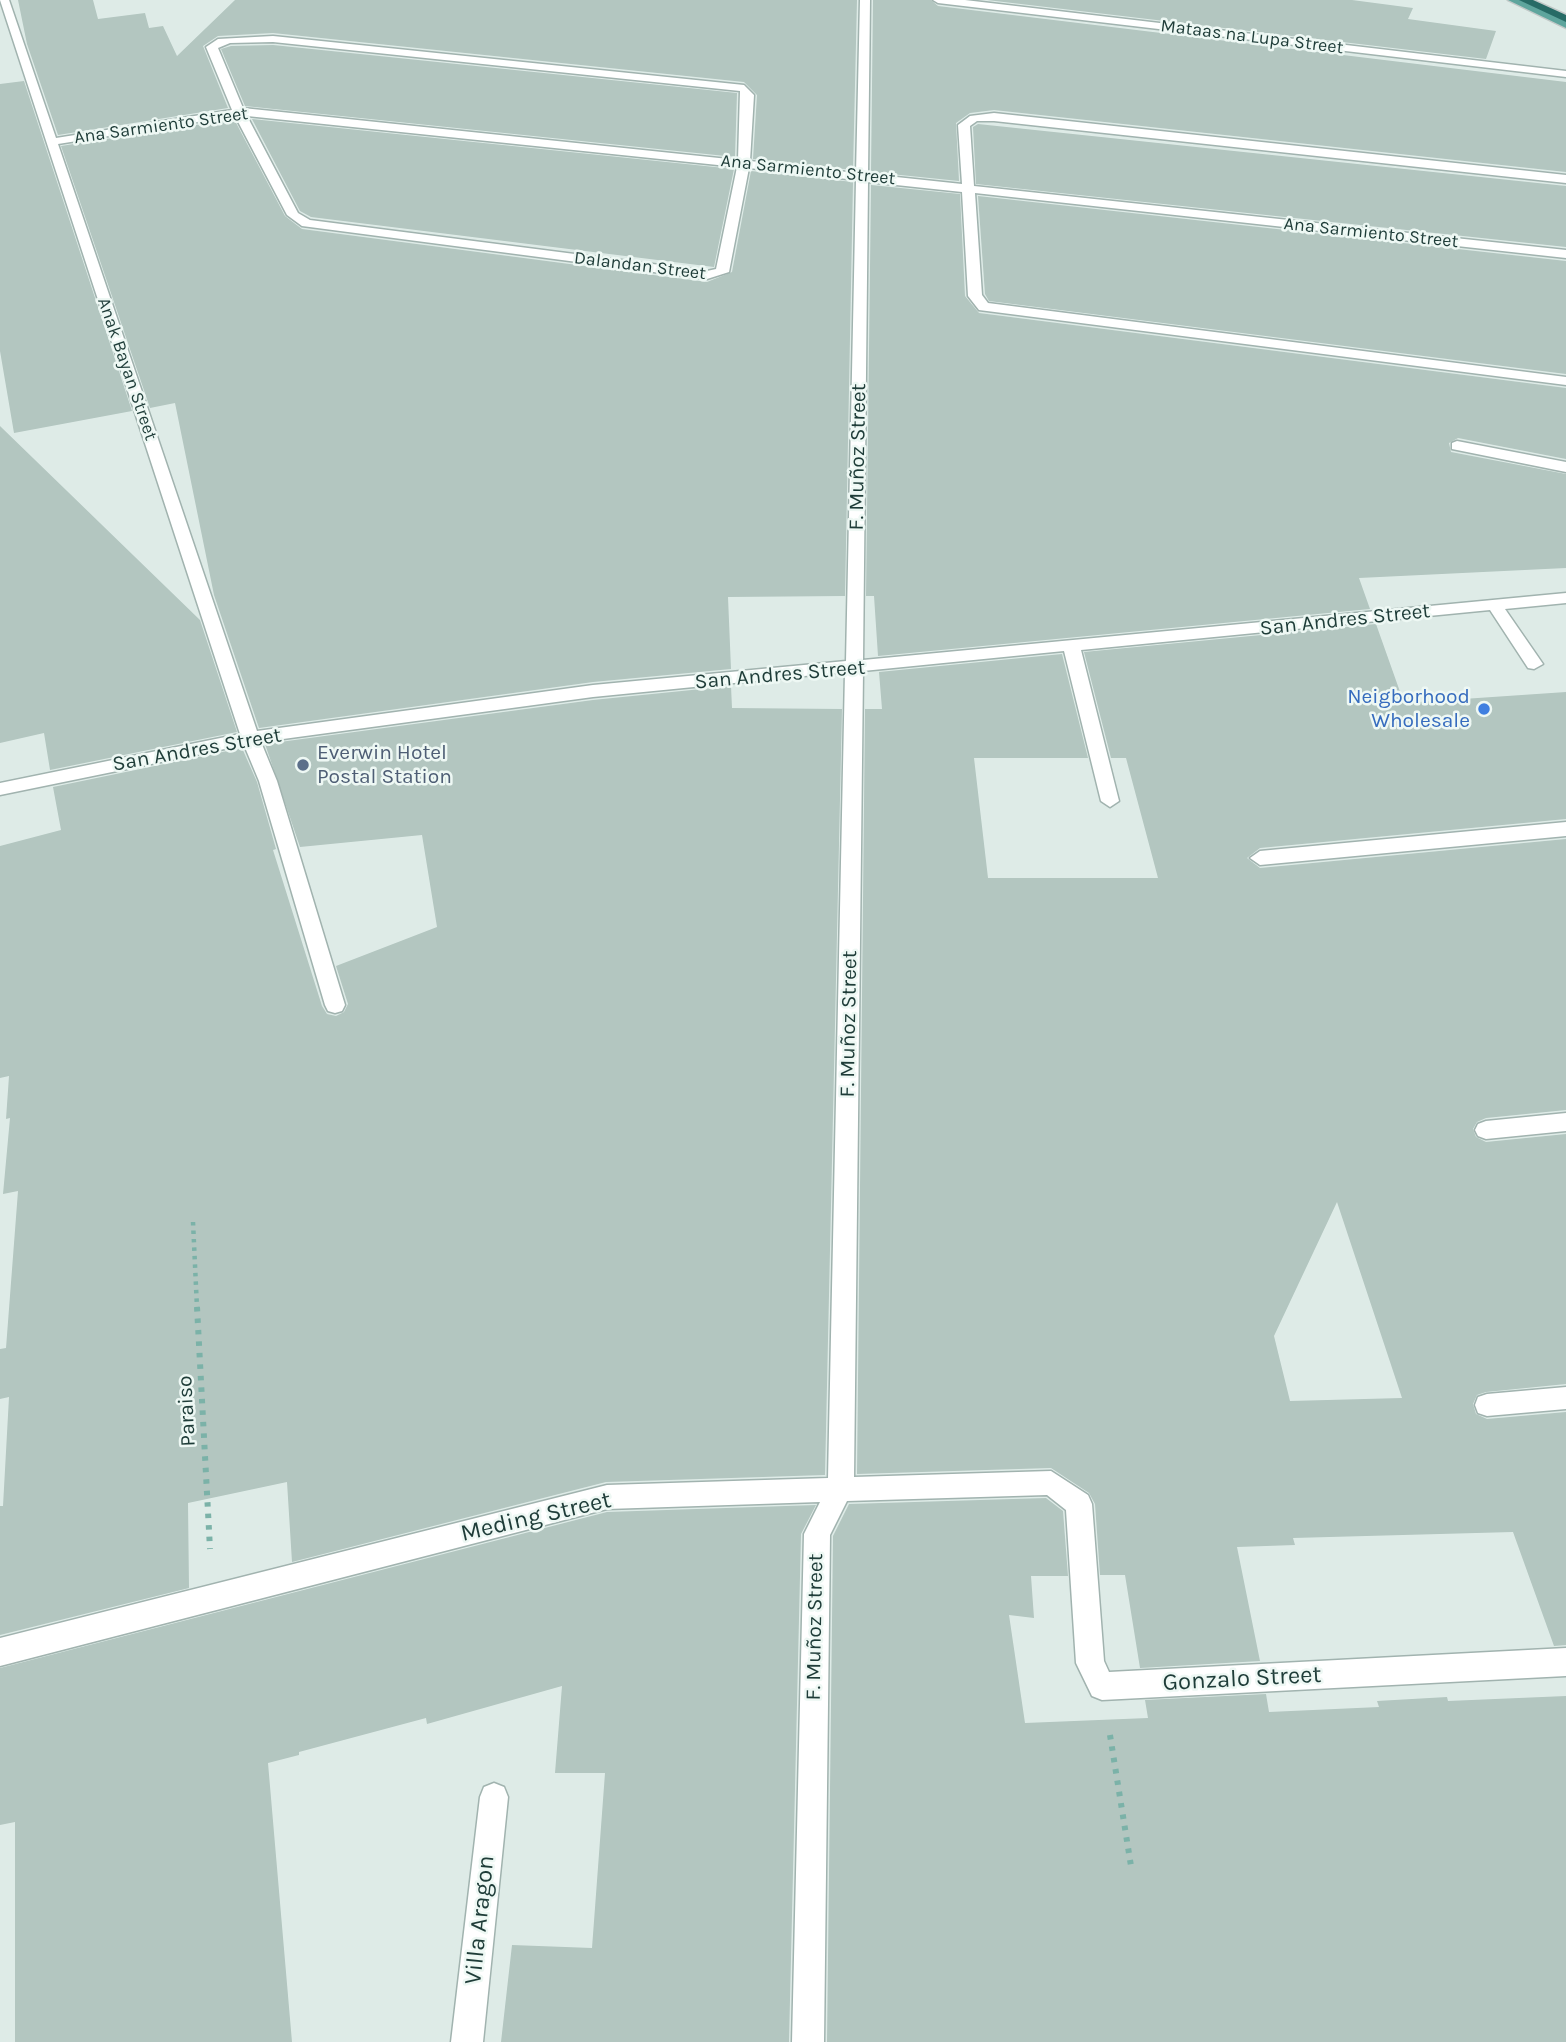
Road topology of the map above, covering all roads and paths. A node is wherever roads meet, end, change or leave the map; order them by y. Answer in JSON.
{"nodes":[{"id":1,"x":4,"y":0,"type":"edge"},
{"id":2,"x":865,"y":0,"type":"edge"},
{"id":3,"x":938,"y":0,"type":"edge"},
{"id":4,"x":1513,"y":0,"type":"edge"},
{"id":5,"x":1524,"y":0,"type":"edge"},
{"id":6,"x":1566,"y":19,"type":"edge"},
{"id":7,"x":1566,"y":25,"type":"edge"},
{"id":8,"x":1566,"y":74,"type":"edge"},
{"id":9,"x":239,"y":112,"type":"junction"},
{"id":10,"x":51,"y":142,"type":"junction"},
{"id":11,"x":744,"y":163,"type":"junction"},
{"id":12,"x":862,"y":176,"type":"junction"},
{"id":13,"x":1566,"y":179,"type":"edge"},
{"id":14,"x":970,"y":188,"type":"junction"},
{"id":15,"x":1566,"y":254,"type":"edge"},
{"id":16,"x":1566,"y":381,"type":"edge"},
{"id":17,"x":1458,"y":446,"type":"dead end"},
{"id":18,"x":1566,"y":467,"type":"edge"},
{"id":19,"x":1566,"y":598,"type":"edge"},
{"id":20,"x":1494,"y":606,"type":"junction"},
{"id":21,"x":1072,"y":647,"type":"junction"},
{"id":22,"x":1534,"y":664,"type":"dead end"},
{"id":23,"x":855,"y":668,"type":"junction"},
{"id":24,"x":250,"y":738,"type":"junction"},
{"id":25,"x":0,"y":789,"type":"edge"},
{"id":26,"x":1110,"y":801,"type":"dead end"},
{"id":27,"x":1566,"y":829,"type":"edge"},
{"id":28,"x":1260,"y":858,"type":"dead end"},
{"id":29,"x":335,"y":1005,"type":"dead end"},
{"id":30,"x":1566,"y":1122,"type":"edge"},
{"id":31,"x":1486,"y":1130,"type":"dead end"},
{"id":32,"x":193,"y":1222,"type":"dead end"},
{"id":33,"x":1566,"y":1398,"type":"edge"},
{"id":34,"x":1487,"y":1405,"type":"dead end"},
{"id":35,"x":841,"y":1487,"type":"junction"},
{"id":36,"x":212,"y":1598,"type":"junction"},
{"id":37,"x":0,"y":1652,"type":"edge"},
{"id":38,"x":1566,"y":1662,"type":"edge"},
{"id":39,"x":1102,"y":1686,"type":"junction"},
{"id":40,"x":494,"y":1797,"type":"dead end"},
{"id":41,"x":1131,"y":1866,"type":"dead end"},
{"id":42,"x":467,"y":2042,"type":"edge"},
{"id":43,"x":808,"y":2042,"type":"edge"}],
"edges":[{"from":1,"to":10,"type":"street","name":"Anak Bayan Street"},
{"from":2,"to":12,"type":"street","name":"F. Muñoz Street"},
{"from":3,"to":8,"type":"street","name":"Mataas na Lupa Street"},
{"from":4,"to":7,"type":"main road"},
{"from":5,"to":6,"type":"highway"},
{"from":9,"to":10,"type":"street","name":"Ana Sarmiento Street"},
{"from":9,"to":11,"type":"street","name":"Ana Sarmiento Street"},
{"from":9,"to":11,"type":"street","name":"Dalandan Street"},
{"from":9,"to":11,"type":"street","name":"Dalandan Street"},
{"from":10,"to":24,"type":"street","name":"Anak Bayan Street"},
{"from":11,"to":12,"type":"street","name":"Ana Sarmiento Street"},
{"from":12,"to":14,"type":"street","name":"Ana Sarmiento Street"},
{"from":12,"to":23,"type":"street","name":"F. Muñoz Street"},
{"from":13,"to":14,"type":"street"},
{"from":14,"to":15,"type":"street","name":"Ana Sarmiento Street"},
{"from":14,"to":16,"type":"street"},
{"from":17,"to":18,"type":"street"},
{"from":19,"to":20,"type":"street","name":"San Andres Street"},
{"from":20,"to":21,"type":"street","name":"San Andres Street"},
{"from":20,"to":22,"type":"street"},
{"from":21,"to":23,"type":"street","name":"San Andres Street"},
{"from":21,"to":26,"type":"street"},
{"from":23,"to":24,"type":"street","name":"San Andres Street"},
{"from":23,"to":35,"type":"street","name":"F. Muñoz Street"},
{"from":24,"to":25,"type":"street","name":"San Andres Street"},
{"from":24,"to":29,"type":"street","name":"Anak Bayan Street"},
{"from":27,"to":28,"type":"street"},
{"from":30,"to":31,"type":"street"},
{"from":32,"to":36,"type":"path","name":"Paraiso"},
{"from":33,"to":34,"type":"street"},
{"from":35,"to":36,"type":"street","name":"Meding Street"},
{"from":35,"to":39,"type":"street","name":"Meding Street"},
{"from":35,"to":43,"type":"street","name":"F. Muñoz Street"},
{"from":36,"to":37,"type":"street","name":"Meding Street"},
{"from":38,"to":39,"type":"street","name":"Gonzalo Street"},
{"from":39,"to":41,"type":"path"},
{"from":40,"to":42,"type":"street","name":"Villa Aragon"}]}
